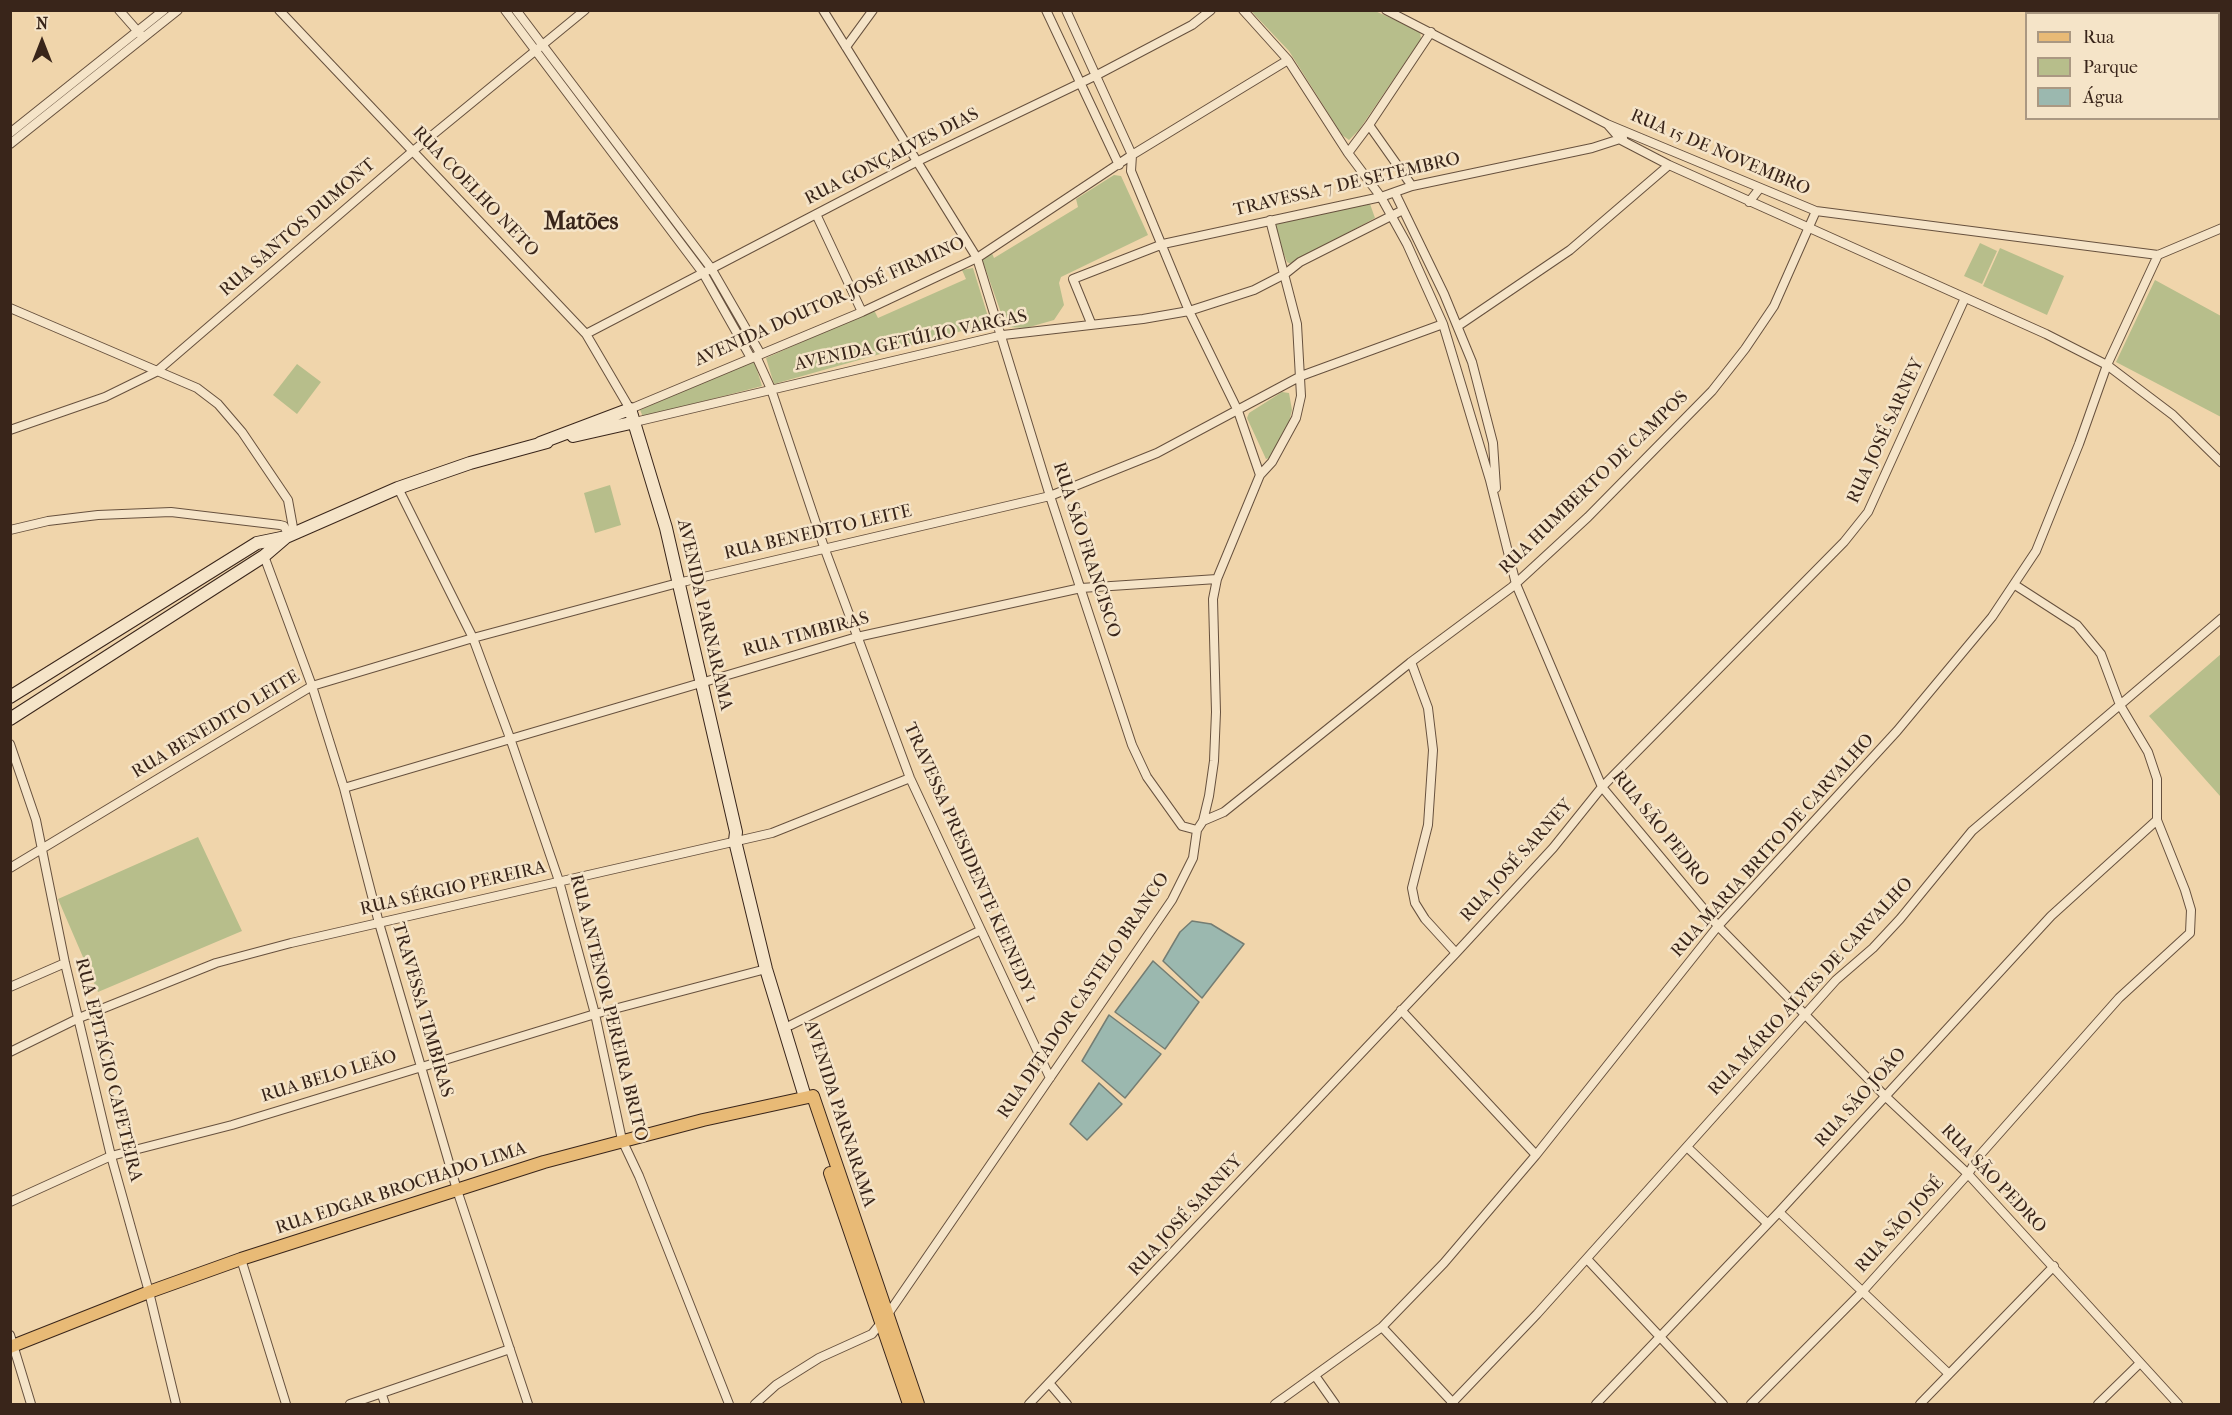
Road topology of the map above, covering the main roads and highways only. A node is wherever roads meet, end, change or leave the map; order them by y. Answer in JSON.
{"nodes":[{"id":1,"x":809,"y":1097,"type":"joint"},
{"id":2,"x":882,"y":1312,"type":"junction"},
{"id":3,"x":12,"y":1343,"type":"edge"},
{"id":4,"x":909,"y":1404,"type":"edge"},
{"id":5,"x":918,"y":1404,"type":"edge"}],
"edges":[{"from":1,"to":2,"type":"main road","name":"AVENIDA PARNARAMA"},
{"from":1,"to":3,"type":"main road","name":"RUA EDGAR BROCHADO LIMA"},
{"from":2,"to":4,"type":"main road","name":"AVENIDA PARNARAMA"},
{"from":2,"to":5,"type":"main road","name":"AVENIDA PARNARAMA"}]}
